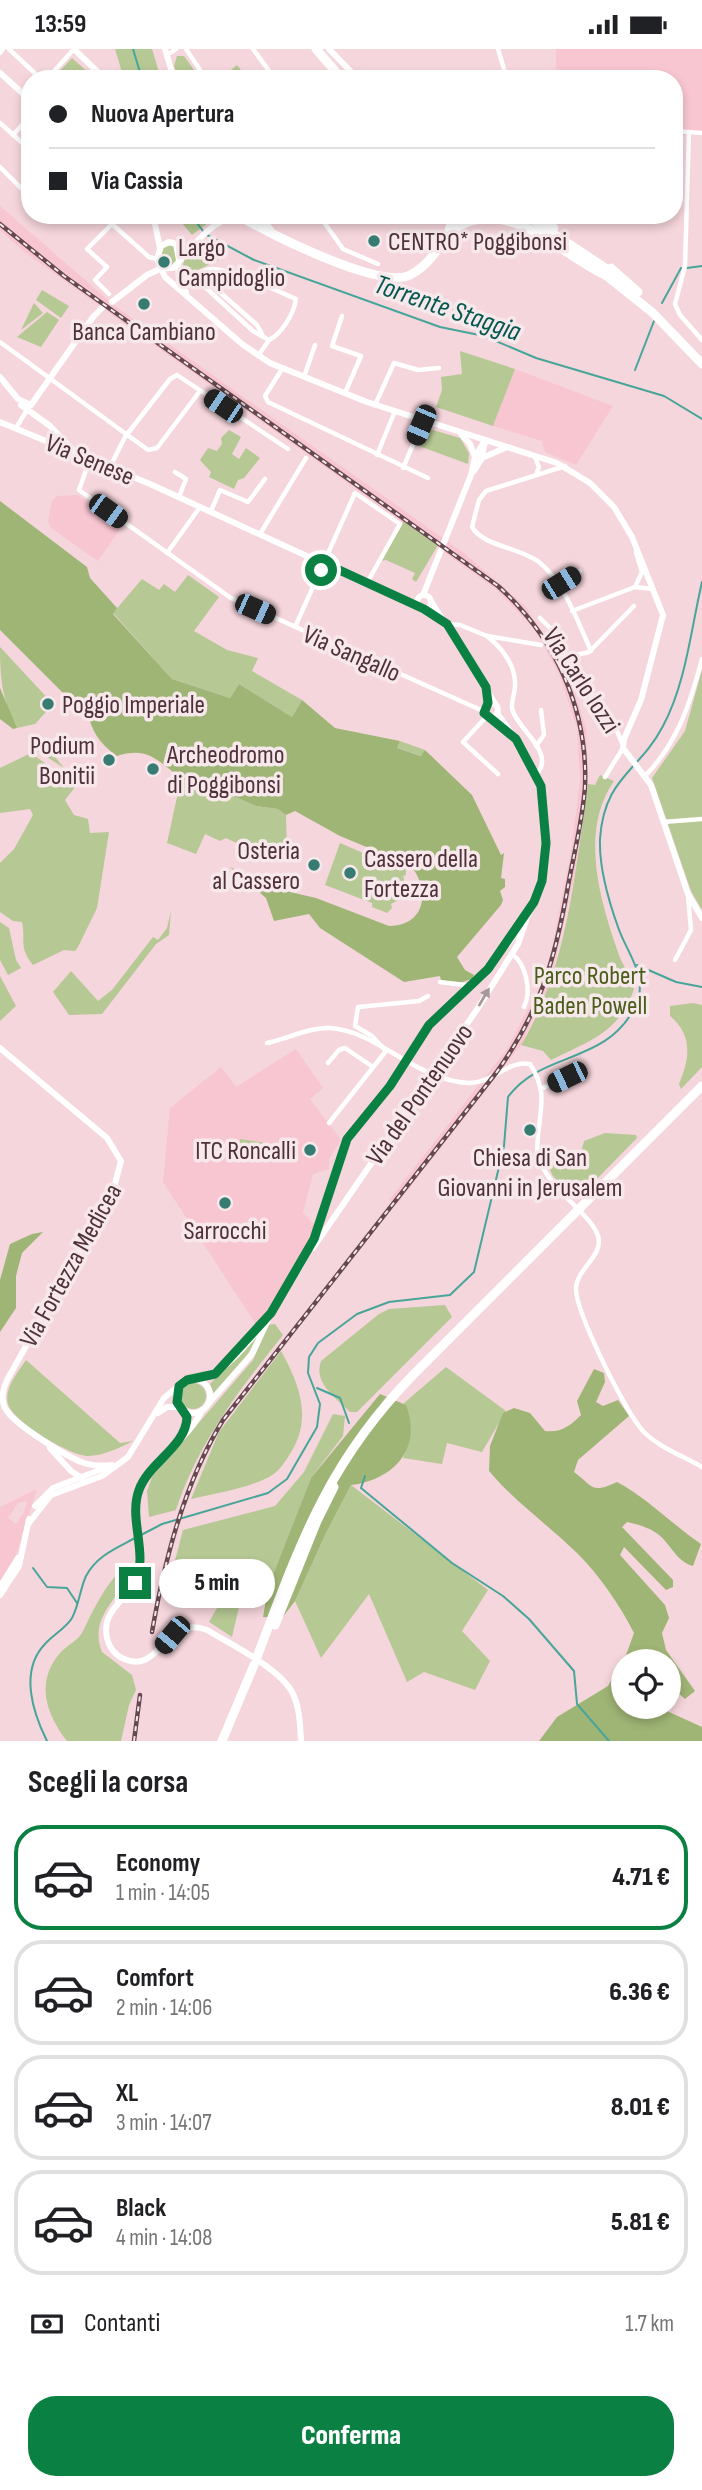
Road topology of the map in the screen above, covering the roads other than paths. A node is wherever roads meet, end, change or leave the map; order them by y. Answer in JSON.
{"nodes":[{"id":1,"x":9,"y":49,"type":"edge"},
{"id":2,"x":74,"y":49,"type":"edge"},
{"id":3,"x":176,"y":49,"type":"edge"},
{"id":4,"x":186,"y":49,"type":"edge"},
{"id":5,"x":253,"y":49,"type":"edge"},
{"id":6,"x":308,"y":49,"type":"edge"},
{"id":7,"x":316,"y":49,"type":"edge"},
{"id":8,"x":329,"y":49,"type":"edge"},
{"id":9,"x":498,"y":49,"type":"edge"},
{"id":10,"x":166,"y":52,"type":"edge"},
{"id":11,"x":31,"y":70,"type":"edge"},
{"id":12,"x":55,"y":70,"type":"edge"},
{"id":13,"x":96,"y":70,"type":"edge"},
{"id":14,"x":171,"y":70,"type":"edge"},
{"id":15,"x":200,"y":70,"type":"edge"},
{"id":16,"x":268,"y":70,"type":"edge"},
{"id":17,"x":326,"y":70,"type":"edge"},
{"id":18,"x":334,"y":70,"type":"edge"},
{"id":19,"x":349,"y":70,"type":"edge"},
{"id":20,"x":504,"y":70,"type":"edge"},
{"id":21,"x":0,"y":73,"type":"edge"},
{"id":22,"x":21,"y":92,"type":"edge"},
{"id":23,"x":0,"y":123,"type":"edge"},
{"id":24,"x":21,"y":126,"type":"edge"},
{"id":25,"x":683,"y":132,"type":"edge"},
{"id":26,"x":689,"y":132,"type":"junction"},
{"id":27,"x":702,"y":132,"type":"edge"},
{"id":28,"x":13,"y":135,"type":"junction"},
{"id":29,"x":21,"y":142,"type":"edge"},
{"id":30,"x":0,"y":167,"type":"edge"},
{"id":31,"x":21,"y":188,"type":"edge"},
{"id":32,"x":112,"y":224,"type":"joint"},
{"id":33,"x":155,"y":224,"type":"edge"},
{"id":34,"x":215,"y":224,"type":"edge"},
{"id":35,"x":253,"y":224,"type":"edge"},
{"id":36,"x":264,"y":224,"type":"edge"},
{"id":37,"x":325,"y":224,"type":"edge"},
{"id":38,"x":450,"y":224,"type":"edge"},
{"id":39,"x":466,"y":224,"type":"edge"},
{"id":40,"x":515,"y":224,"type":"edge"},
{"id":41,"x":527,"y":224,"type":"edge"},
{"id":42,"x":538,"y":224,"type":"edge"},
{"id":43,"x":552,"y":224,"type":"edge"},
{"id":44,"x":273,"y":236,"type":"junction"},
{"id":45,"x":445,"y":238,"type":"junction"},
{"id":46,"x":193,"y":242,"type":"junction"},
{"id":47,"x":177,"y":245,"type":"junction"},
{"id":48,"x":160,"y":248,"type":"junction"},
{"id":49,"x":157,"y":259,"type":"junction"},
{"id":50,"x":179,"y":261,"type":"junction"},
{"id":51,"x":378,"y":264,"type":"dead end"},
{"id":52,"x":162,"y":268,"type":"junction"},
{"id":53,"x":147,"y":275,"type":"junction"},
{"id":54,"x":195,"y":275,"type":"junction"},
{"id":55,"x":605,"y":275,"type":"junction"},
{"id":56,"x":177,"y":284,"type":"junction"},
{"id":57,"x":639,"y":292,"type":"junction"},
{"id":58,"x":109,"y":294,"type":"dead end"},
{"id":59,"x":113,"y":302,"type":"dead end"},
{"id":60,"x":103,"y":307,"type":"dead end"},
{"id":61,"x":342,"y":316,"type":"dead end"},
{"id":62,"x":269,"y":339,"type":"junction"},
{"id":63,"x":702,"y":340,"type":"edge"},
{"id":64,"x":0,"y":342,"type":"edge"},
{"id":65,"x":315,"y":345,"type":"dead end"},
{"id":66,"x":702,"y":354,"type":"edge"},
{"id":67,"x":258,"y":356,"type":"junction"},
{"id":68,"x":702,"y":363,"type":"edge"},
{"id":69,"x":439,"y":368,"type":"dead end"},
{"id":70,"x":282,"y":369,"type":"junction"},
{"id":71,"x":304,"y":378,"type":"junction"},
{"id":72,"x":0,"y":379,"type":"edge"},
{"id":73,"x":49,"y":380,"type":"junction"},
{"id":74,"x":200,"y":391,"type":"junction"},
{"id":75,"x":345,"y":394,"type":"junction"},
{"id":76,"x":375,"y":405,"type":"junction"},
{"id":77,"x":27,"y":410,"type":"junction"},
{"id":78,"x":395,"y":411,"type":"junction"},
{"id":79,"x":423,"y":421,"type":"junction"},
{"id":80,"x":0,"y":422,"type":"edge"},
{"id":81,"x":50,"y":426,"type":"junction"},
{"id":82,"x":16,"y":428,"type":"junction"},
{"id":83,"x":456,"y":431,"type":"junction"},
{"id":84,"x":126,"y":436,"type":"junction"},
{"id":85,"x":46,"y":440,"type":"junction"},
{"id":86,"x":485,"y":440,"type":"junction"},
{"id":87,"x":508,"y":447,"type":"junction"},
{"id":88,"x":288,"y":449,"type":"dead end"},
{"id":89,"x":75,"y":452,"type":"junction"},
{"id":90,"x":377,"y":455,"type":"junction"},
{"id":91,"x":534,"y":455,"type":"junction"},
{"id":92,"x":90,"y":458,"type":"junction"},
{"id":93,"x":306,"y":458,"type":"dead end"},
{"id":94,"x":478,"y":458,"type":"junction"},
{"id":95,"x":565,"y":466,"type":"junction"},
{"id":96,"x":110,"y":467,"type":"junction"},
{"id":97,"x":404,"y":468,"type":"junction"},
{"id":98,"x":175,"y":472,"type":"dead end"},
{"id":99,"x":536,"y":475,"type":"junction"},
{"id":100,"x":428,"y":478,"type":"dead end"},
{"id":101,"x":265,"y":479,"type":"dead end"},
{"id":102,"x":179,"y":497,"type":"junction"},
{"id":103,"x":201,"y":507,"type":"junction"},
{"id":104,"x":211,"y":511,"type":"junction"},
{"id":105,"x":260,"y":534,"type":"junction"},
{"id":106,"x":636,"y":546,"type":"junction"},
{"id":107,"x":167,"y":553,"type":"junction"},
{"id":108,"x":324,"y":563,"type":"junction"},
{"id":109,"x":580,"y":571,"type":"dead end"},
{"id":110,"x":433,"y":575,"type":"junction"},
{"id":111,"x":368,"y":583,"type":"junction"},
{"id":112,"x":558,"y":585,"type":"junction"},
{"id":113,"x":635,"y":587,"type":"junction"},
{"id":114,"x":655,"y":590,"type":"junction"},
{"id":115,"x":396,"y":596,"type":"junction"},
{"id":116,"x":421,"y":596,"type":"junction"},
{"id":117,"x":431,"y":600,"type":"junction"},
{"id":118,"x":634,"y":606,"type":"dead end"},
{"id":119,"x":422,"y":608,"type":"junction"},
{"id":120,"x":572,"y":611,"type":"junction"},
{"id":121,"x":540,"y":618,"type":"dead end"},
{"id":122,"x":447,"y":624,"type":"junction"},
{"id":123,"x":295,"y":627,"type":"junction"},
{"id":124,"x":487,"y":636,"type":"junction"},
{"id":125,"x":541,"y":645,"type":"dead end"},
{"id":126,"x":591,"y":651,"type":"junction"},
{"id":127,"x":564,"y":658,"type":"junction"},
{"id":128,"x":702,"y":659,"type":"edge"},
{"id":129,"x":486,"y":687,"type":"junction"},
{"id":130,"x":488,"y":703,"type":"junction"},
{"id":131,"x":496,"y":705,"type":"junction"},
{"id":132,"x":541,"y":710,"type":"dead end"},
{"id":133,"x":490,"y":714,"type":"junction"},
{"id":134,"x":536,"y":746,"type":"junction"},
{"id":135,"x":623,"y":746,"type":"junction"},
{"id":136,"x":498,"y":774,"type":"dead end"},
{"id":137,"x":537,"y":774,"type":"junction"},
{"id":138,"x":644,"y":774,"type":"junction"},
{"id":139,"x":605,"y":777,"type":"dead end"},
{"id":140,"x":702,"y":818,"type":"edge"},
{"id":141,"x":663,"y":822,"type":"junction"},
{"id":142,"x":688,"y":894,"type":"junction"},
{"id":143,"x":528,"y":915,"type":"junction"},
{"id":144,"x":702,"y":918,"type":"edge"},
{"id":145,"x":509,"y":942,"type":"junction"},
{"id":146,"x":517,"y":947,"type":"junction"},
{"id":147,"x":511,"y":954,"type":"junction"},
{"id":148,"x":675,"y":960,"type":"dead end"},
{"id":149,"x":440,"y":982,"type":"dead end"},
{"id":150,"x":472,"y":986,"type":"junction"},
{"id":151,"x":428,"y":996,"type":"dead end"},
{"id":152,"x":524,"y":1007,"type":"dead end"},
{"id":153,"x":267,"y":1043,"type":"dead end"},
{"id":154,"x":0,"y":1048,"type":"edge"},
{"id":155,"x":386,"y":1051,"type":"junction"},
{"id":156,"x":405,"y":1062,"type":"junction"},
{"id":157,"x":328,"y":1063,"type":"dead end"},
{"id":158,"x":373,"y":1067,"type":"junction"},
{"id":159,"x":584,"y":1069,"type":"dead end"},
{"id":160,"x":433,"y":1073,"type":"junction"},
{"id":161,"x":542,"y":1085,"type":"junction"},
{"id":162,"x":702,"y":1086,"type":"edge"},
{"id":163,"x":702,"y":1094,"type":"edge"},
{"id":164,"x":329,"y":1123,"type":"dead end"},
{"id":165,"x":321,"y":1215,"type":"junction"},
{"id":166,"x":327,"y":1226,"type":"junction"},
{"id":167,"x":300,"y":1267,"type":"junction"},
{"id":168,"x":271,"y":1313,"type":"junction"},
{"id":169,"x":196,"y":1379,"type":"junction"},
{"id":170,"x":183,"y":1382,"type":"junction"},
{"id":171,"x":208,"y":1404,"type":"junction"},
{"id":172,"x":183,"y":1410,"type":"junction"},
{"id":173,"x":202,"y":1410,"type":"junction"},
{"id":174,"x":6,"y":1411,"type":"junction"},
{"id":175,"x":154,"y":1417,"type":"junction"},
{"id":176,"x":183,"y":1435,"type":"junction"},
{"id":177,"x":702,"y":1467,"type":"edge"},
{"id":178,"x":69,"y":1469,"type":"junction"},
{"id":179,"x":110,"y":1469,"type":"junction"},
{"id":180,"x":82,"y":1477,"type":"junction"},
{"id":181,"x":66,"y":1483,"type":"junction"},
{"id":182,"x":29,"y":1523,"type":"junction"},
{"id":183,"x":22,"y":1550,"type":"junction"},
{"id":184,"x":0,"y":1587,"type":"edge"},
{"id":185,"x":0,"y":1595,"type":"edge"},
{"id":186,"x":258,"y":1662,"type":"junction"},
{"id":187,"x":222,"y":1741,"type":"edge"},
{"id":188,"x":227,"y":1741,"type":"edge"},
{"id":189,"x":302,"y":1741,"type":"edge"}],
"edges":[{"from":1,"to":11,"type":"street"},
{"from":2,"to":12,"type":"street"},
{"from":2,"to":13,"type":"main road"},
{"from":3,"to":10,"type":"street"},
{"from":4,"to":15,"type":"street"},
{"from":5,"to":16,"type":"street"},
{"from":6,"to":17,"type":"highway"},
{"from":7,"to":18,"type":"highway"},
{"from":8,"to":19,"type":"main road"},
{"from":9,"to":20,"type":"street"},
{"from":10,"to":14,"type":"main road"},
{"from":21,"to":22,"type":"main road"},
{"from":23,"to":28,"type":"street"},
{"from":24,"to":28,"type":"street"},
{"from":25,"to":26,"type":"street"},
{"from":26,"to":27,"type":"street"},
{"from":26,"to":63,"type":"street"},
{"from":28,"to":29,"type":"street"},
{"from":30,"to":31,"type":"street"},
{"from":32,"to":49,"type":"street"},
{"from":32,"to":58,"type":"street"},
{"from":33,"to":48,"type":"main road"},
{"from":34,"to":46,"type":"main road"},
{"from":35,"to":44,"type":"highway"},
{"from":36,"to":44,"type":"highway"},
{"from":37,"to":51,"type":"street"},
{"from":38,"to":45,"type":"highway"},
{"from":39,"to":45,"type":"highway"},
{"from":40,"to":55,"type":"highway"},
{"from":41,"to":55,"type":"highway"},
{"from":42,"to":57,"type":"highway"},
{"from":43,"to":57,"type":"highway"},
{"from":44,"to":45,"type":"highway"},
{"from":46,"to":47,"type":"main road"},
{"from":46,"to":50,"type":"main road"},
{"from":47,"to":48,"type":"main road"},
{"from":47,"to":50,"type":"main road"},
{"from":48,"to":49,"type":"main road"},
{"from":49,"to":52,"type":"main road"},
{"from":49,"to":53,"type":"main road"},
{"from":50,"to":52,"type":"main road"},
{"from":50,"to":56,"type":"main road"},
{"from":52,"to":53,"type":"main road"},
{"from":52,"to":56,"type":"main road"},
{"from":53,"to":59,"type":"main road"},
{"from":54,"to":56,"type":"street"},
{"from":54,"to":62,"type":"street"},
{"from":54,"to":62,"type":"street"},
{"from":55,"to":68,"type":"highway"},
{"from":56,"to":67,"type":"main road"},
{"from":57,"to":66,"type":"highway"},
{"from":60,"to":73,"type":"main road"},
{"from":61,"to":75,"type":"street"},
{"from":62,"to":67,"type":"street"},
{"from":64,"to":73,"type":"street"},
{"from":65,"to":71,"type":"street"},
{"from":67,"to":70,"type":"main road"},
{"from":69,"to":76,"type":"street"},
{"from":70,"to":71,"type":"main road"},
{"from":70,"to":90,"type":"street"},
{"from":71,"to":75,"type":"main road"},
{"from":72,"to":73,"type":"main road"},
{"from":72,"to":77,"type":"main road"},
{"from":73,"to":84,"type":"street"},
{"from":74,"to":84,"type":"street"},
{"from":74,"to":84,"type":"street"},
{"from":74,"to":88,"type":"street"},
{"from":75,"to":76,"type":"main road"},
{"from":76,"to":78,"type":"main road"},
{"from":77,"to":81,"type":"main road"},
{"from":77,"to":82,"type":"street"},
{"from":78,"to":79,"type":"main road"},
{"from":78,"to":90,"type":"street"},
{"from":79,"to":83,"type":"main road"},
{"from":79,"to":97,"type":"street"},
{"from":80,"to":82,"type":"main road","name":"Via Senese"},
{"from":81,"to":85,"type":"main road"},
{"from":81,"to":89,"type":"main road"},
{"from":82,"to":85,"type":"main road","name":"Via Senese"},
{"from":83,"to":86,"type":"main road"},
{"from":83,"to":94,"type":"main road"},
{"from":84,"to":96,"type":"street"},
{"from":85,"to":89,"type":"main road","name":"Via Senese"},
{"from":86,"to":87,"type":"main road"},
{"from":86,"to":94,"type":"main road"},
{"from":87,"to":91,"type":"main road"},
{"from":87,"to":94,"type":"main road"},
{"from":89,"to":92,"type":"main road","name":"Via Senese"},
{"from":90,"to":97,"type":"street"},
{"from":91,"to":95,"type":"main road"},
{"from":91,"to":99,"type":"street"},
{"from":92,"to":96,"type":"main road","name":"Via Senese"},
{"from":92,"to":107,"type":"street","name":"Via Sangallo"},
{"from":93,"to":105,"type":"street"},
{"from":94,"to":110,"type":"main road"},
{"from":95,"to":99,"type":"street"},
{"from":95,"to":106,"type":"main road"},
{"from":96,"to":102,"type":"main road","name":"Via Senese"},
{"from":97,"to":100,"type":"street"},
{"from":98,"to":102,"type":"street","name":"Via Senese"},
{"from":99,"to":112,"type":"street"},
{"from":101,"to":104,"type":"street"},
{"from":102,"to":103,"type":"main road","name":"Via Senese"},
{"from":103,"to":104,"type":"main road","name":"Via Senese"},
{"from":103,"to":107,"type":"street"},
{"from":104,"to":105,"type":"main road","name":"Via Senese"},
{"from":105,"to":108,"type":"main road","name":"Via Senese"},
{"from":106,"to":113,"type":"street"},
{"from":106,"to":114,"type":"main road"},
{"from":107,"to":123,"type":"street","name":"Via Sangallo"},
{"from":108,"to":111,"type":"main road","name":"Via Senese"},
{"from":108,"to":111,"type":"street"},
{"from":108,"to":123,"type":"street"},
{"from":109,"to":112,"type":"street"},
{"from":110,"to":116,"type":"main road"},
{"from":110,"to":117,"type":"main road"},
{"from":111,"to":115,"type":"main road","name":"Via Senese"},
{"from":112,"to":120,"type":"street"},
{"from":113,"to":114,"type":"street"},
{"from":113,"to":120,"type":"street"},
{"from":114,"to":135,"type":"main road"},
{"from":115,"to":116,"type":"main road","name":"Via Senese"},
{"from":115,"to":119,"type":"main road","name":"Via Senese"},
{"from":116,"to":117,"type":"main road"},
{"from":116,"to":119,"type":"main road"},
{"from":117,"to":119,"type":"main road"},
{"from":117,"to":122,"type":"main road","name":"Via Senese"},
{"from":118,"to":126,"type":"street"},
{"from":119,"to":122,"type":"main road","name":"Via Senese"},
{"from":120,"to":126,"type":"street"},
{"from":121,"to":127,"type":"street","name":"Via Carlo Iozzi"},
{"from":122,"to":124,"type":"street","name":"Via Carlo Iozzi"},
{"from":122,"to":129,"type":"main road","name":"Via Senese"},
{"from":123,"to":133,"type":"street","name":"Via Sangallo"},
{"from":124,"to":125,"type":"street","name":"Via Carlo Iozzi"},
{"from":124,"to":134,"type":"street"},
{"from":126,"to":127,"type":"street"},
{"from":127,"to":135,"type":"street","name":"Via Carlo Iozzi"},
{"from":128,"to":138,"type":"street"},
{"from":129,"to":130,"type":"main road","name":"Via Senese"},
{"from":129,"to":131,"type":"main road","name":"Via Senese"},
{"from":130,"to":131,"type":"main road"},
{"from":130,"to":133,"type":"main road"},
{"from":131,"to":133,"type":"main road","name":"Via Senese"},
{"from":132,"to":134,"type":"street"},
{"from":133,"to":136,"type":"street"},
{"from":133,"to":137,"type":"main road"},
{"from":134,"to":137,"type":"street"},
{"from":135,"to":138,"type":"main road"},
{"from":135,"to":139,"type":"street"},
{"from":137,"to":143,"type":"main road"},
{"from":138,"to":141,"type":"main road"},
{"from":140,"to":141,"type":"street"},
{"from":141,"to":142,"type":"main road"},
{"from":142,"to":144,"type":"main road"},
{"from":142,"to":148,"type":"street"},
{"from":143,"to":145,"type":"main road"},
{"from":143,"to":146,"type":"main road","name":"Via del Pontenuovo"},
{"from":145,"to":146,"type":"main road"},
{"from":145,"to":150,"type":"main road"},
{"from":146,"to":147,"type":"main road","name":"Via del Pontenuovo"},
{"from":147,"to":152,"type":"street"},
{"from":160,"to":147,"type":"main road","name":"Via del Pontenuovo","one_way":true},
{"from":149,"to":150,"type":"street"},
{"from":150,"to":156,"type":"main road"},
{"from":151,"to":155,"type":"street"},
{"from":153,"to":155,"type":"street"},
{"from":154,"to":174,"type":"main road","name":"Via Fortezza Medicea"},
{"from":155,"to":156,"type":"street"},
{"from":155,"to":158,"type":"street"},
{"from":156,"to":160,"type":"street"},
{"from":156,"to":165,"type":"main road"},
{"from":157,"to":158,"type":"street"},
{"from":158,"to":164,"type":"street"},
{"from":159,"to":161,"type":"street"},
{"from":160,"to":161,"type":"street"},
{"from":160,"to":166,"type":"main road","name":"Via del Pontenuovo"},
{"from":161,"to":177,"type":"street"},
{"from":162,"to":186,"type":"highway"},
{"from":163,"to":186,"type":"highway"},
{"from":165,"to":166,"type":"main road"},
{"from":165,"to":167,"type":"main road"},
{"from":166,"to":167,"type":"main road","name":"Via del Pontenuovo"},
{"from":167,"to":168,"type":"main road"},
{"from":168,"to":169,"type":"main road"},
{"from":168,"to":171,"type":"main road"},
{"from":169,"to":170,"type":"main road"},
{"from":169,"to":171,"type":"main road"},
{"from":170,"to":172,"type":"main road"},
{"from":170,"to":175,"type":"main road"},
{"from":171,"to":173,"type":"main road"},
{"from":172,"to":173,"type":"main road"},
{"from":172,"to":175,"type":"main road"},
{"from":172,"to":176,"type":"main road"},
{"from":173,"to":176,"type":"main road"},
{"from":174,"to":178,"type":"main road"},
{"from":174,"to":179,"type":"main road"},
{"from":175,"to":179,"type":"main road"},
{"from":176,"to":189,"type":"main road"},
{"from":178,"to":180,"type":"main road"},
{"from":178,"to":181,"type":"main road"},
{"from":179,"to":180,"type":"main road"},
{"from":179,"to":182,"type":"main road"},
{"from":180,"to":181,"type":"main road"},
{"from":181,"to":182,"type":"main road"},
{"from":182,"to":183,"type":"main road"},
{"from":183,"to":184,"type":"main road"},
{"from":183,"to":185,"type":"main road"},
{"from":186,"to":187,"type":"highway"},
{"from":186,"to":188,"type":"highway"}]}
